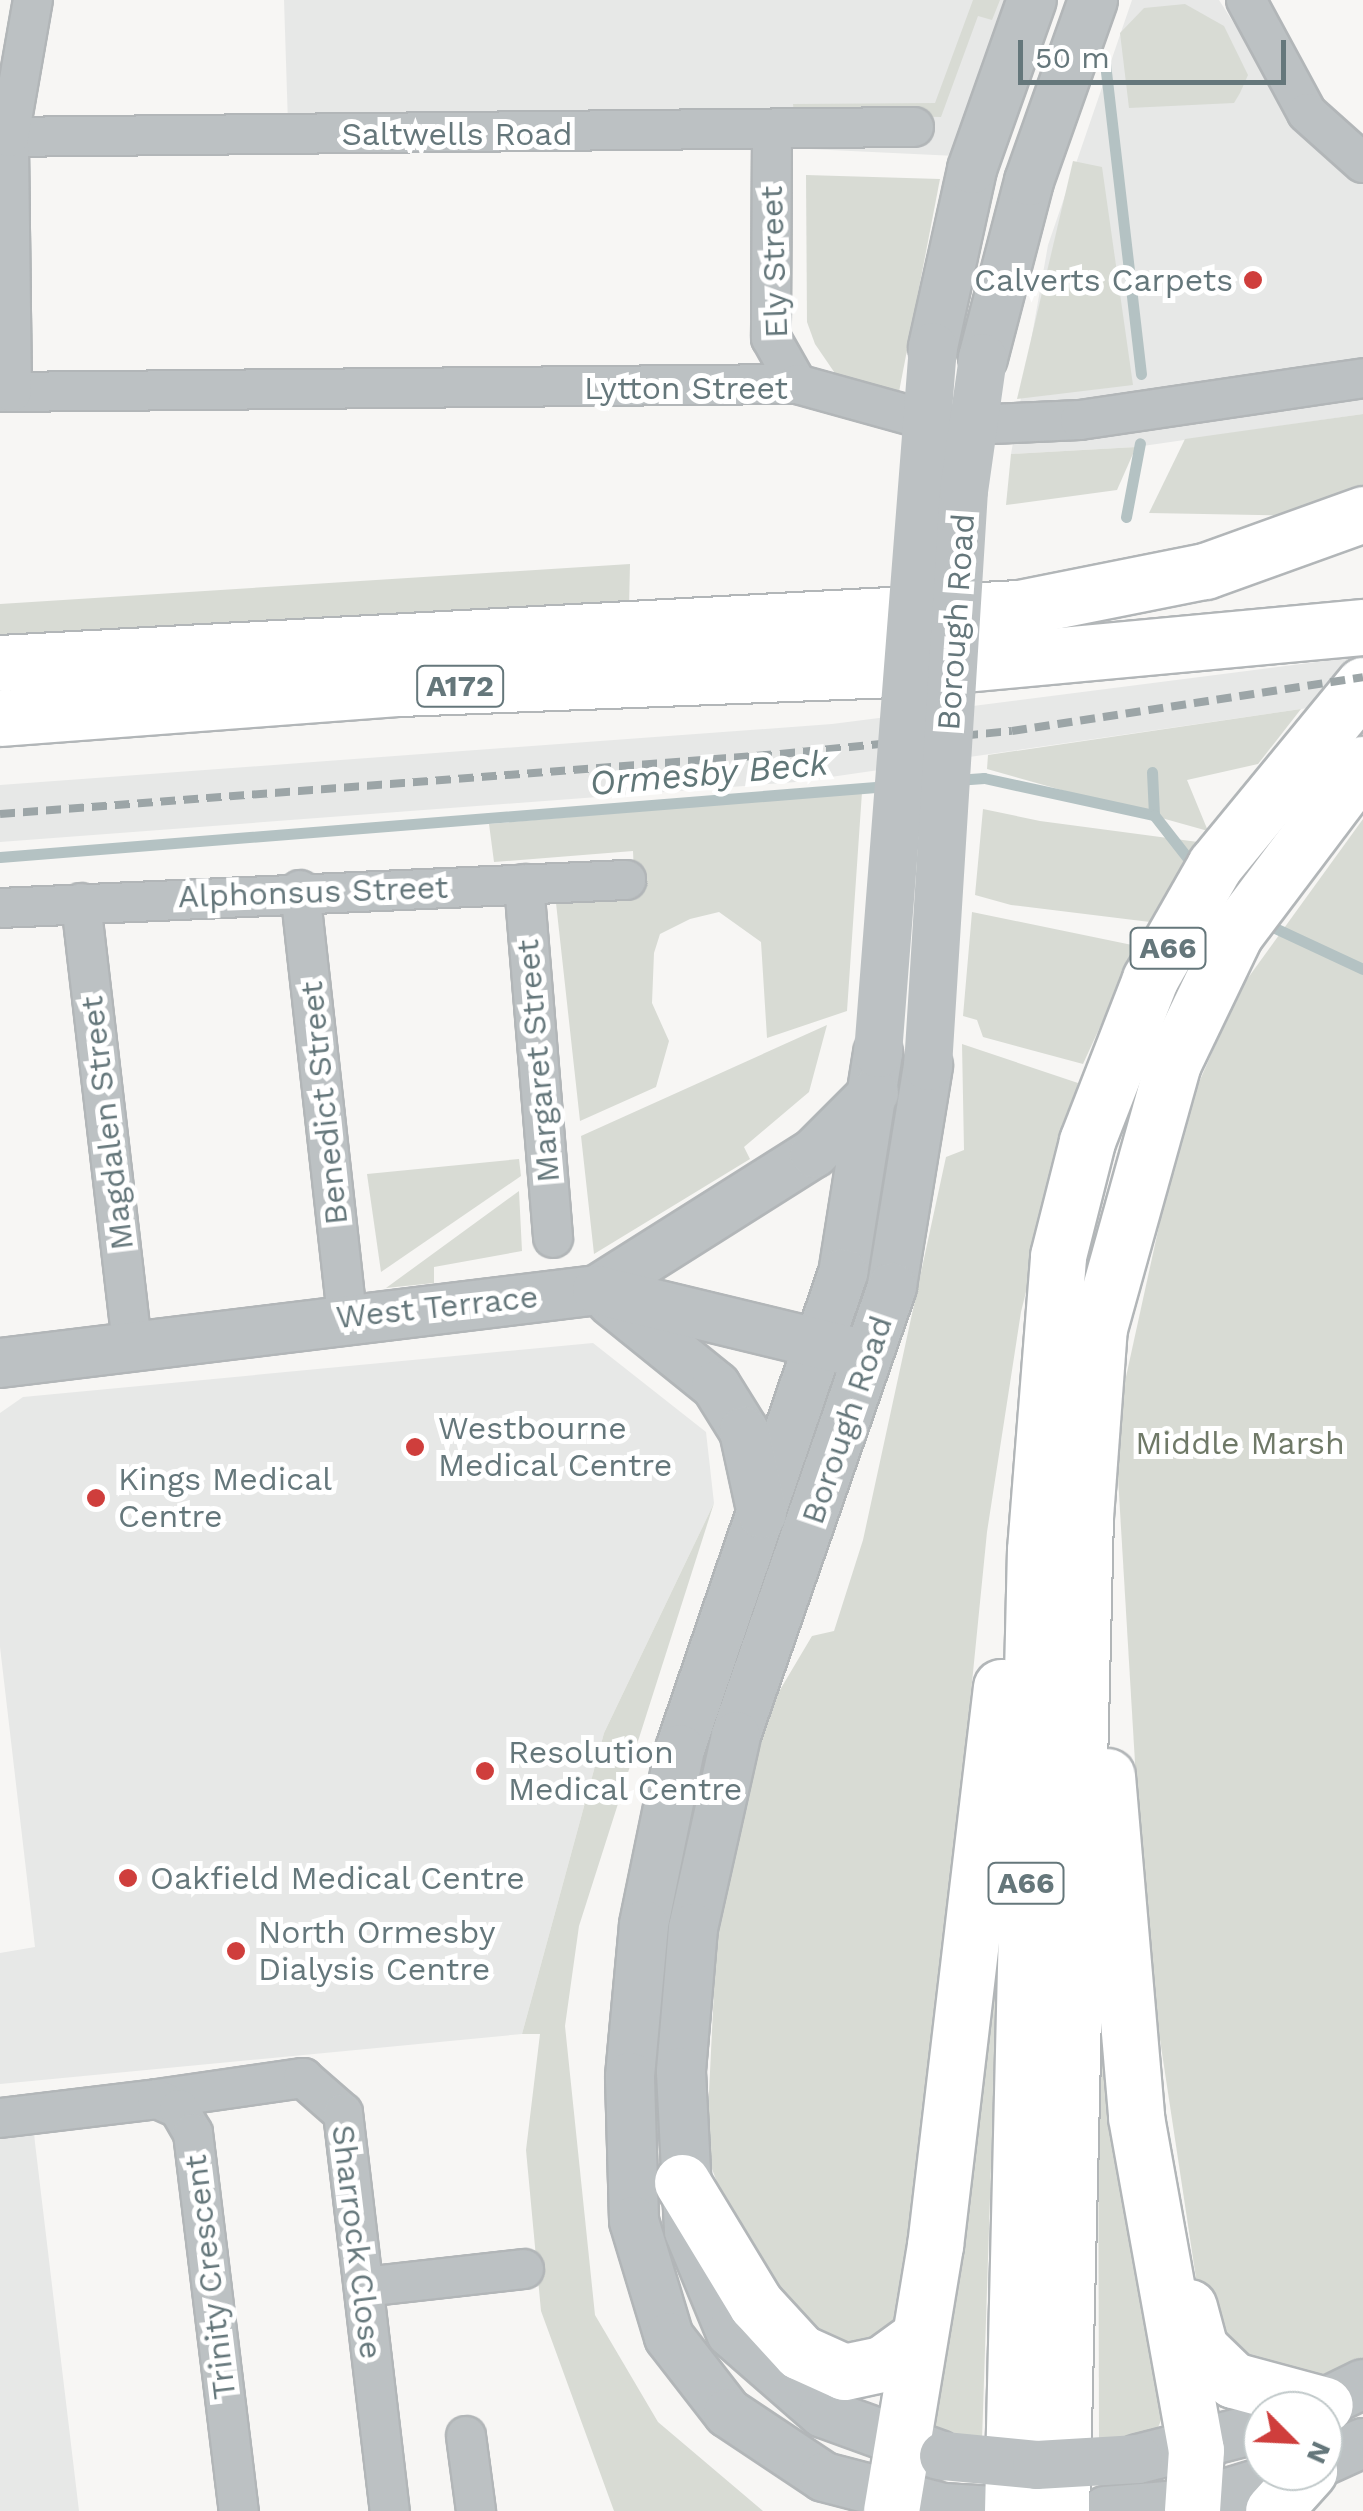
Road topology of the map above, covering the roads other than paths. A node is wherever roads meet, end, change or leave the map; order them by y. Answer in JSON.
{"nodes":[{"id":1,"x":33,"y":0,"type":"edge"},
{"id":2,"x":1093,"y":0,"type":"edge"},
{"id":3,"x":1246,"y":0,"type":"edge"},
{"id":4,"x":1024,"y":19,"type":"edge"},
{"id":5,"x":914,"y":126,"type":"dead end"},
{"id":6,"x":772,"y":133,"type":"junction"},
{"id":7,"x":4,"y":137,"type":"edge"},
{"id":8,"x":1363,"y":163,"type":"edge"},
{"id":9,"x":1363,"y":378,"type":"edge"},
{"id":10,"x":797,"y":384,"type":"junction"},
{"id":11,"x":6,"y":392,"type":"edge"},
{"id":12,"x":1363,"y":514,"type":"edge"},
{"id":13,"x":1363,"y":628,"type":"edge"},
{"id":14,"x":0,"y":663,"type":"edge"},
{"id":15,"x":1363,"y":685,"type":"edge"},
{"id":16,"x":0,"y":718,"type":"edge"},
{"id":17,"x":1363,"y":764,"type":"edge"},
{"id":18,"x":626,"y":880,"type":"dead end"},
{"id":19,"x":524,"y":884,"type":"junction"},
{"id":20,"x":300,"y":890,"type":"junction"},
{"id":21,"x":81,"y":903,"type":"junction"},
{"id":22,"x":0,"y":908,"type":"edge"},
{"id":23,"x":876,"y":1073,"type":"junction"},
{"id":24,"x":553,"y":1238,"type":"dead end"},
{"id":25,"x":596,"y":1290,"type":"junction"},
{"id":26,"x":348,"y":1317,"type":"junction"},
{"id":27,"x":132,"y":1344,"type":"junction"},
{"id":28,"x":822,"y":1345,"type":"junction"},
{"id":29,"x":869,"y":1356,"type":"junction"},
{"id":30,"x":0,"y":1363,"type":"edge"},
{"id":31,"x":762,"y":1514,"type":"junction"},
{"id":32,"x":1085,"y":1518,"type":"junction"},
{"id":33,"x":1035,"y":1550,"type":"junction"},
{"id":34,"x":157,"y":2099,"type":"junction"},
{"id":35,"x":0,"y":2118,"type":"edge"},
{"id":36,"x":682,"y":2182,"type":"junction"},
{"id":37,"x":1152,"y":2192,"type":"junction"},
{"id":38,"x":524,"y":2269,"type":"dead end"},
{"id":39,"x":364,"y":2287,"type":"junction"},
{"id":40,"x":914,"y":2340,"type":"junction"},
{"id":41,"x":1259,"y":2391,"type":"edge"},
{"id":42,"x":1243,"y":2435,"type":"edge"},
{"id":43,"x":466,"y":2436,"type":"dead end"},
{"id":44,"x":921,"y":2450,"type":"junction"},
{"id":45,"x":1196,"y":2450,"type":"junction"},
{"id":46,"x":1243,"y":2486,"type":"edge"},
{"id":47,"x":1291,"y":2491,"type":"edge"},
{"id":48,"x":908,"y":2506,"type":"edge"},
{"id":49,"x":1157,"y":2509,"type":"edge"},
{"id":50,"x":239,"y":2511,"type":"edge"},
{"id":51,"x":390,"y":2511,"type":"edge"},
{"id":52,"x":476,"y":2511,"type":"edge"},
{"id":53,"x":994,"y":2511,"type":"edge"},
{"id":54,"x":1012,"y":2511,"type":"edge"},
{"id":55,"x":1061,"y":2511,"type":"edge"},
{"id":56,"x":1273,"y":2511,"type":"edge"}],
"edges":[{"from":1,"to":7,"type":"street"},
{"from":2,"to":29,"type":"street","name":"Borough Road","bridge":true},
{"from":3,"to":8,"type":"street"},
{"from":4,"to":23,"type":"street","name":"Borough Road","bridge":true},
{"from":5,"to":6,"type":"street","name":"Saltwells Road"},
{"from":6,"to":7,"type":"street","name":"Saltwells Road"},
{"from":6,"to":10,"type":"street","name":"Ely Street"},
{"from":7,"to":11,"type":"street"},
{"from":9,"to":10,"type":"street","name":"Lytton Street"},
{"from":10,"to":11,"type":"street","name":"Lytton Street"},
{"from":12,"to":14,"type":"highway","number":"A172"},
{"from":13,"to":16,"type":"highway","number":"A172"},
{"from":15,"to":33,"type":"highway","number":"A66"},
{"from":17,"to":32,"type":"highway","number":"A66"},
{"from":18,"to":19,"type":"street","name":"Alphonsus Street"},
{"from":19,"to":20,"type":"street","name":"Alphonsus Street"},
{"from":19,"to":24,"type":"street","name":"Margaret Street"},
{"from":20,"to":21,"type":"street","name":"Alphonsus Street"},
{"from":20,"to":26,"type":"street","name":"Benedict Street"},
{"from":21,"to":22,"type":"street","name":"Alphonsus Street"},
{"from":21,"to":27,"type":"street","name":"Magdalen Street"},
{"from":23,"to":25,"type":"street"},
{"from":23,"to":28,"type":"street","name":"Borough Road"},
{"from":25,"to":26,"type":"street","name":"West Terrace"},
{"from":25,"to":28,"type":"street","name":"West Terrace"},
{"from":25,"to":31,"type":"street"},
{"from":26,"to":27,"type":"street","name":"West Terrace"},
{"from":27,"to":30,"type":"street","name":"West Terrace"},
{"from":28,"to":29,"type":"street","name":"West Terrace"},
{"from":28,"to":31,"type":"street","name":"Borough Road"},
{"from":29,"to":36,"type":"street","name":"Borough Road"},
{"from":31,"to":48,"type":"street","name":"Borough Road"},
{"from":32,"to":37,"type":"highway","number":"A66"},
{"from":32,"to":55,"type":"highway","number":"A66"},
{"from":33,"to":40,"type":"highway","number":"A66"},
{"from":33,"to":54,"type":"highway","number":"A66"},
{"from":34,"to":35,"type":"street"},
{"from":34,"to":39,"type":"street","name":"Sharrock Close"},
{"from":34,"to":50,"type":"street","name":"Trinity Crescent"},
{"from":36,"to":40,"type":"highway"},
{"from":36,"to":44,"type":"street","name":"Borough Road"},
{"from":37,"to":41,"type":"highway"},
{"from":37,"to":45,"type":"highway","number":"A66"},
{"from":38,"to":39,"type":"street"},
{"from":39,"to":51,"type":"street","name":"Sharrock Close"},
{"from":40,"to":44,"type":"highway","number":"A66"},
{"from":42,"to":45,"type":"street","name":"Borough Road"},
{"from":43,"to":52,"type":"street"},
{"from":44,"to":45,"type":"street","name":"Borough Road","bridge":true},
{"from":44,"to":48,"type":"highway","number":"A66"},
{"from":45,"to":49,"type":"highway"},
{"from":46,"to":49,"type":"street"},
{"from":47,"to":56,"type":"highway"},
{"from":48,"to":53,"type":"street","name":"Borough Road"}]}
